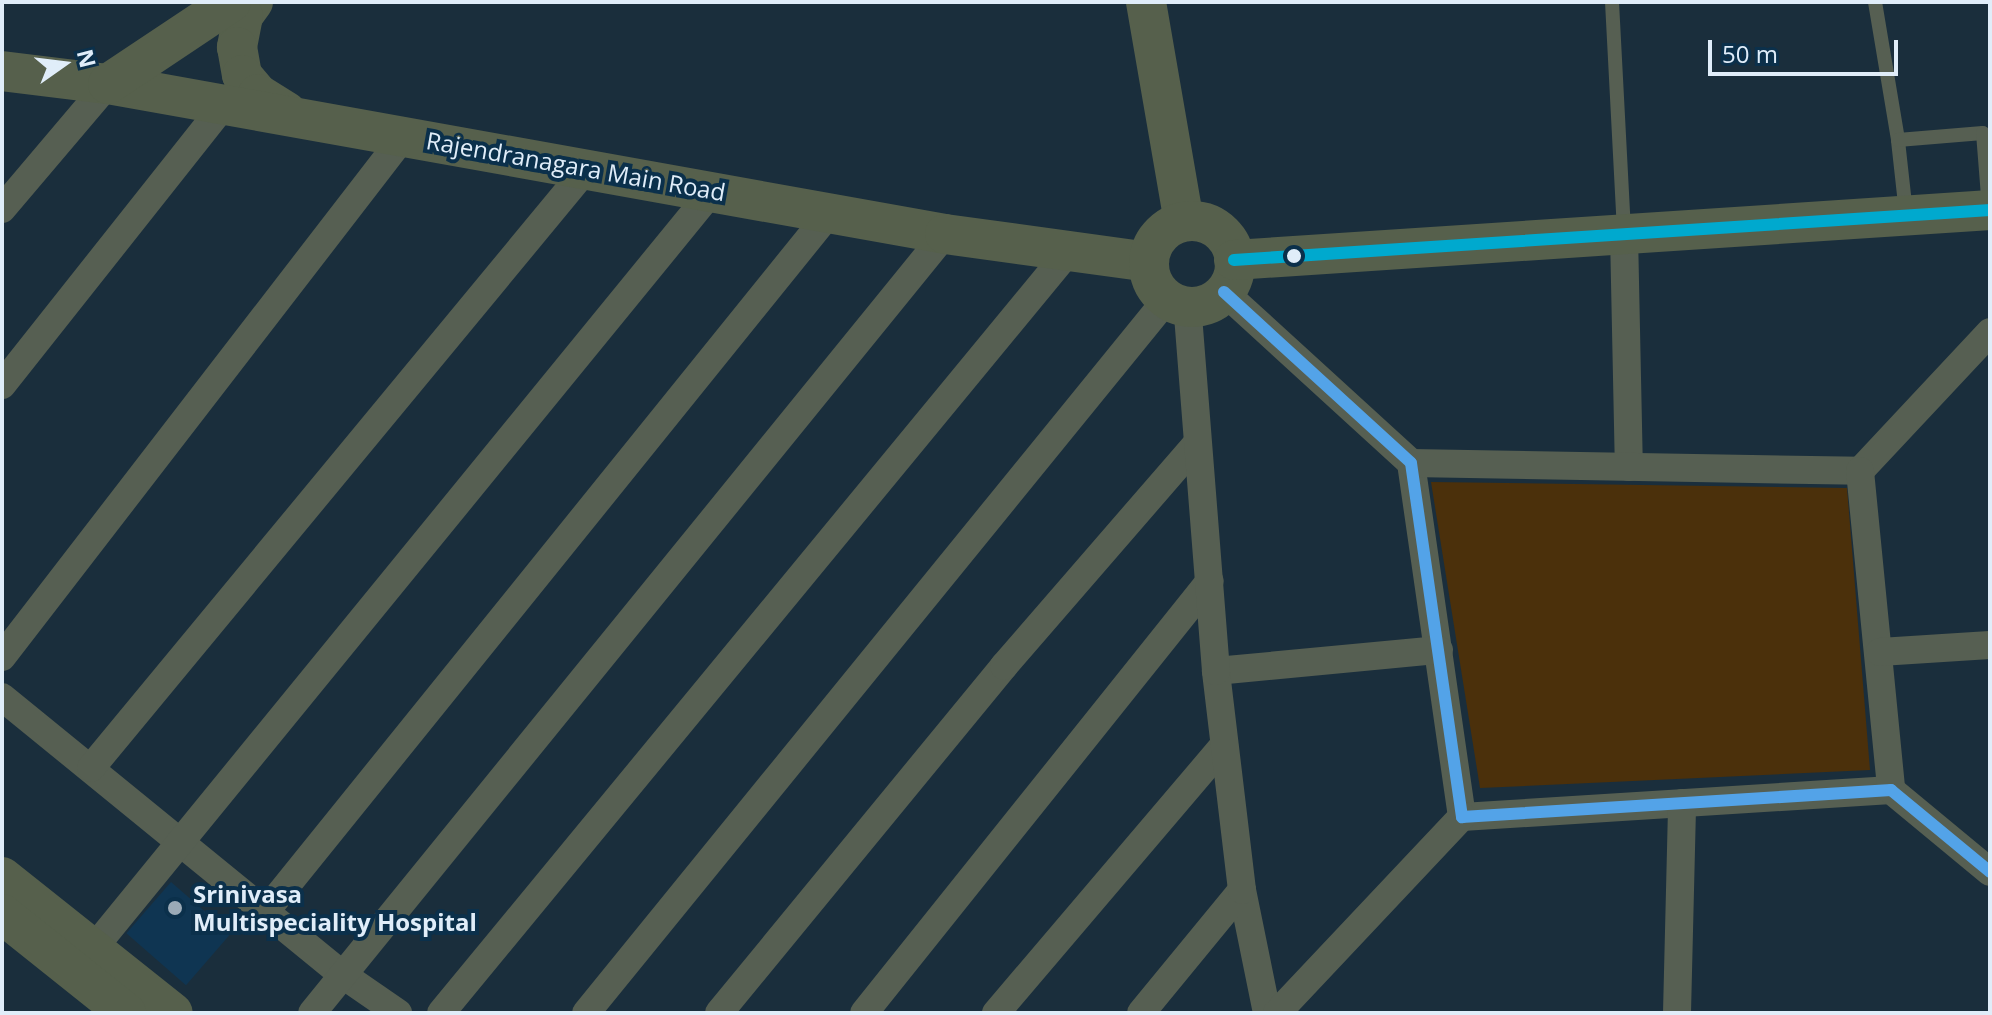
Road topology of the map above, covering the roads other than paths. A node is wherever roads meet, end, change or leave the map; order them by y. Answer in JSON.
{"nodes":[{"id":1,"x":231,"y":2,"type":"edge"},
{"id":2,"x":253,"y":2,"type":"edge"},
{"id":3,"x":1146,"y":2,"type":"edge"},
{"id":4,"x":1612,"y":2,"type":"edge"},
{"id":5,"x":1875,"y":2,"type":"edge"},
{"id":6,"x":2,"y":71,"type":"edge"},
{"id":7,"x":108,"y":84,"type":"junction"},
{"id":8,"x":225,"y":104,"type":"junction"},
{"id":9,"x":294,"y":116,"type":"junction"},
{"id":10,"x":404,"y":136,"type":"junction"},
{"id":11,"x":1898,"y":140,"type":"junction"},
{"id":12,"x":587,"y":168,"type":"junction"},
{"id":13,"x":713,"y":190,"type":"junction"},
{"id":14,"x":2,"y":209,"type":"edge"},
{"id":15,"x":1990,"y":210,"type":"edge"},
{"id":16,"x":831,"y":211,"type":"junction"},
{"id":17,"x":1906,"y":215,"type":"junction"},
{"id":18,"x":1184,"y":221,"type":"junction"},
{"id":19,"x":945,"y":234,"type":"junction"},
{"id":20,"x":1624,"y":234,"type":"junction"},
{"id":21,"x":1069,"y":251,"type":"junction"},
{"id":22,"x":1149,"y":262,"type":"junction"},
{"id":23,"x":1229,"y":276,"type":"junction"},
{"id":24,"x":1177,"y":303,"type":"junction"},
{"id":25,"x":1990,"y":332,"type":"edge"},
{"id":26,"x":2,"y":385,"type":"edge"},
{"id":27,"x":1194,"y":447,"type":"junction"},
{"id":28,"x":1411,"y":463,"type":"junction"},
{"id":29,"x":1629,"y":467,"type":"junction"},
{"id":30,"x":1860,"y":471,"type":"junction"},
{"id":31,"x":1210,"y":581,"type":"junction"},
{"id":32,"x":1990,"y":645,"type":"edge"},
{"id":33,"x":1439,"y":650,"type":"junction"},
{"id":34,"x":1880,"y":652,"type":"junction"},
{"id":35,"x":2,"y":657,"type":"edge"},
{"id":36,"x":1216,"y":671,"type":"junction"},
{"id":37,"x":2,"y":697,"type":"edge"},
{"id":38,"x":1224,"y":745,"type":"junction"},
{"id":39,"x":91,"y":768,"type":"junction"},
{"id":40,"x":1891,"y":790,"type":"junction"},
{"id":41,"x":1682,"y":803,"type":"junction"},
{"id":42,"x":1462,"y":817,"type":"junction"},
{"id":43,"x":182,"y":840,"type":"junction"},
{"id":44,"x":1990,"y":872,"type":"edge"},
{"id":45,"x":2,"y":877,"type":"edge"},
{"id":46,"x":1242,"y":890,"type":"junction"},
{"id":47,"x":266,"y":911,"type":"junction"},
{"id":48,"x":2,"y":914,"type":"edge"},
{"id":49,"x":93,"y":949,"type":"junction"},
{"id":50,"x":343,"y":975,"type":"junction"},
{"id":51,"x":126,"y":1013,"type":"edge"},
{"id":52,"x":173,"y":1013,"type":"edge"},
{"id":53,"x":312,"y":1013,"type":"edge"},
{"id":54,"x":398,"y":1013,"type":"edge"},
{"id":55,"x":441,"y":1013,"type":"edge"},
{"id":56,"x":586,"y":1013,"type":"edge"},
{"id":57,"x":719,"y":1013,"type":"edge"},
{"id":58,"x":864,"y":1013,"type":"edge"},
{"id":59,"x":996,"y":1013,"type":"edge"},
{"id":60,"x":1141,"y":1013,"type":"edge"},
{"id":61,"x":1267,"y":1013,"type":"edge"},
{"id":62,"x":1277,"y":1013,"type":"edge"},
{"id":63,"x":1677,"y":1013,"type":"edge"}],
"edges":[{"from":1,"to":7,"type":"street"},
{"from":2,"to":9,"type":"street"},
{"from":3,"to":18,"type":"street"},
{"from":4,"to":20,"type":"lane"},
{"from":5,"to":11,"type":"lane"},
{"from":6,"to":7,"type":"street","name":"Rajendranagara Main Road"},
{"from":7,"to":8,"type":"street","name":"Rajendranagara Main Road"},
{"from":7,"to":14,"type":"street"},
{"from":8,"to":9,"type":"street","name":"Rajendranagara Main Road"},
{"from":8,"to":26,"type":"street"},
{"from":9,"to":10,"type":"street","name":"Rajendranagara Main Road"},
{"from":10,"to":12,"type":"street","name":"Rajendranagara Main Road"},
{"from":10,"to":35,"type":"street"},
{"from":11,"to":15,"type":"lane"},
{"from":11,"to":17,"type":"lane"},
{"from":12,"to":13,"type":"street","name":"Rajendranagara Main Road"},
{"from":12,"to":39,"type":"street"},
{"from":13,"to":16,"type":"street","name":"Rajendranagara Main Road"},
{"from":13,"to":43,"type":"street"},
{"from":15,"to":17,"type":"street"},
{"from":16,"to":19,"type":"street","name":"Rajendranagara Main Road"},
{"from":16,"to":47,"type":"street"},
{"from":17,"to":20,"type":"street"},
{"from":18,"to":22,"type":"street"},
{"from":18,"to":23,"type":"street"},
{"from":19,"to":21,"type":"street","name":"Rajendranagara Main Road"},
{"from":19,"to":50,"type":"street"},
{"from":20,"to":23,"type":"street"},
{"from":20,"to":29,"type":"street"},
{"from":21,"to":22,"type":"street","name":"Rajendranagara Main Road"},
{"from":21,"to":55,"type":"street"},
{"from":22,"to":24,"type":"street"},
{"from":23,"to":24,"type":"street"},
{"from":23,"to":28,"type":"street"},
{"from":24,"to":27,"type":"street"},
{"from":24,"to":56,"type":"street"},
{"from":25,"to":30,"type":"street"},
{"from":27,"to":31,"type":"street"},
{"from":27,"to":57,"type":"street"},
{"from":28,"to":29,"type":"street"},
{"from":28,"to":33,"type":"street"},
{"from":29,"to":30,"type":"street"},
{"from":30,"to":34,"type":"street"},
{"from":31,"to":36,"type":"street"},
{"from":31,"to":58,"type":"street"},
{"from":32,"to":34,"type":"street"},
{"from":33,"to":36,"type":"street"},
{"from":33,"to":42,"type":"street"},
{"from":34,"to":40,"type":"street"},
{"from":36,"to":38,"type":"street"},
{"from":37,"to":39,"type":"street"},
{"from":38,"to":46,"type":"street"},
{"from":38,"to":59,"type":"street"},
{"from":39,"to":43,"type":"street"},
{"from":40,"to":41,"type":"street"},
{"from":40,"to":44,"type":"street"},
{"from":41,"to":42,"type":"street"},
{"from":41,"to":63,"type":"street"},
{"from":42,"to":62,"type":"street"},
{"from":43,"to":47,"type":"street"},
{"from":43,"to":49,"type":"street"},
{"from":45,"to":49,"type":"street"},
{"from":46,"to":60,"type":"street"},
{"from":46,"to":61,"type":"street"},
{"from":47,"to":50,"type":"street"},
{"from":48,"to":51,"type":"street"},
{"from":49,"to":52,"type":"street"},
{"from":50,"to":53,"type":"street"},
{"from":50,"to":54,"type":"street"}]}
